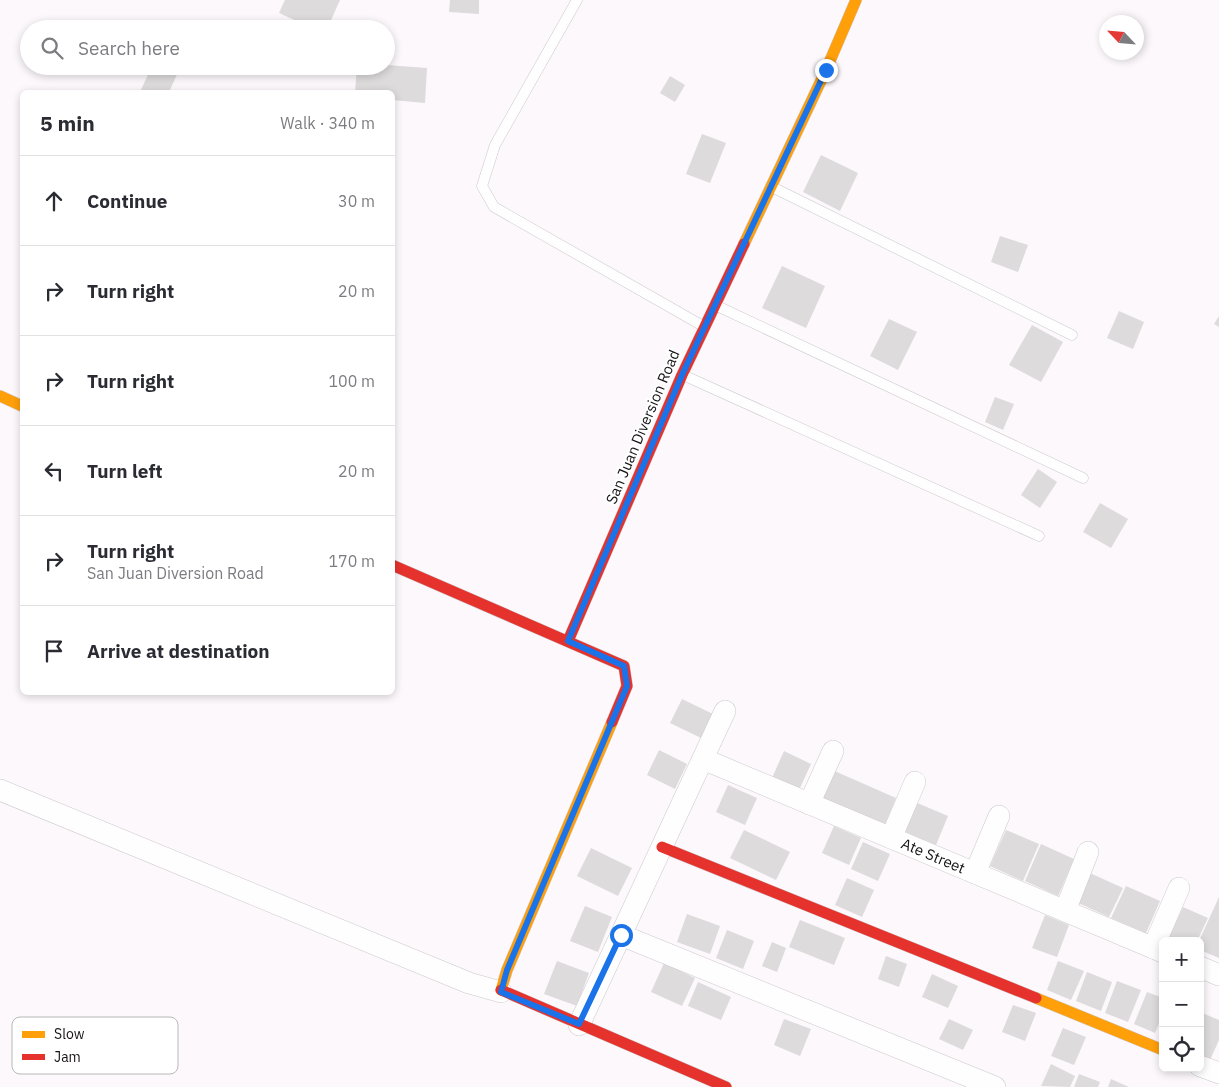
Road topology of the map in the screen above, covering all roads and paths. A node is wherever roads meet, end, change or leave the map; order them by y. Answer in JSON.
{"nodes":[{"id":1,"x":577,"y":0,"type":"edge"},
{"id":2,"x":856,"y":0,"type":"edge"},
{"id":3,"x":771,"y":186,"type":"junction"},
{"id":4,"x":714,"y":305,"type":"junction"},
{"id":5,"x":704,"y":327,"type":"junction"},
{"id":6,"x":1072,"y":335,"type":"dead end"},
{"id":7,"x":682,"y":375,"type":"junction"},
{"id":8,"x":0,"y":396,"type":"edge"},
{"id":9,"x":20,"y":405,"type":"edge"},
{"id":10,"x":1082,"y":478,"type":"dead end"},
{"id":11,"x":1039,"y":536,"type":"dead end"},
{"id":12,"x":395,"y":566,"type":"edge"},
{"id":13,"x":568,"y":641,"type":"junction"},
{"id":14,"x":725,"y":710,"type":"dead end"},
{"id":15,"x":833,"y":751,"type":"dead end"},
{"id":16,"x":702,"y":759,"type":"junction"},
{"id":17,"x":915,"y":782,"type":"dead end"},
{"id":18,"x":0,"y":790,"type":"edge"},
{"id":19,"x":809,"y":804,"type":"junction"},
{"id":20,"x":999,"y":816,"type":"dead end"},
{"id":21,"x":891,"y":838,"type":"junction"},
{"id":22,"x":662,"y":847,"type":"junction"},
{"id":23,"x":1088,"y":852,"type":"dead end"},
{"id":24,"x":975,"y":873,"type":"junction"},
{"id":25,"x":1179,"y":888,"type":"dead end"},
{"id":26,"x":1065,"y":911,"type":"junction"},
{"id":27,"x":621,"y":935,"type":"junction"},
{"id":28,"x":1158,"y":950,"type":"edge"},
{"id":29,"x":1204,"y":969,"type":"edge"},
{"id":30,"x":1219,"y":975,"type":"edge"},
{"id":31,"x":501,"y":992,"type":"junction"},
{"id":32,"x":579,"y":1024,"type":"junction"},
{"id":33,"x":1159,"y":1048,"type":"edge"},
{"id":34,"x":1204,"y":1067,"type":"edge"},
{"id":35,"x":1219,"y":1072,"type":"edge"},
{"id":36,"x":726,"y":1087,"type":"edge"},
{"id":37,"x":994,"y":1087,"type":"edge"},
{"id":38,"x":1213,"y":1087,"type":"edge"}],
"edges":[{"from":1,"to":5,"type":"lane"},
{"from":2,"to":3,"type":"street","name":"San Juan Diversion Road"},
{"from":3,"to":4,"type":"street","name":"San Juan Diversion Road"},
{"from":3,"to":6,"type":"lane"},
{"from":4,"to":5,"type":"street","name":"San Juan Diversion Road"},
{"from":4,"to":10,"type":"lane"},
{"from":5,"to":7,"type":"street","name":"San Juan Diversion Road"},
{"from":7,"to":11,"type":"lane"},
{"from":7,"to":13,"type":"street","name":"San Juan Diversion Road"},
{"from":8,"to":9,"type":"street"},
{"from":12,"to":13,"type":"street"},
{"from":13,"to":31,"type":"street"},
{"from":14,"to":16,"type":"street"},
{"from":15,"to":19,"type":"street"},
{"from":16,"to":19,"type":"street","name":"Ate Street"},
{"from":16,"to":22,"type":"street"},
{"from":17,"to":21,"type":"street"},
{"from":18,"to":31,"type":"street"},
{"from":19,"to":21,"type":"street","name":"Ate Street"},
{"from":20,"to":24,"type":"street"},
{"from":21,"to":24,"type":"street","name":"Ate Street"},
{"from":22,"to":27,"type":"street"},
{"from":22,"to":33,"type":"street"},
{"from":23,"to":26,"type":"street"},
{"from":24,"to":26,"type":"street","name":"Ate Street"},
{"from":25,"to":28,"type":"street"},
{"from":26,"to":28,"type":"street","name":"Ate Street"},
{"from":27,"to":32,"type":"street"},
{"from":27,"to":37,"type":"street"},
{"from":29,"to":30,"type":"street"},
{"from":31,"to":32,"type":"street"},
{"from":32,"to":36,"type":"street"},
{"from":34,"to":35,"type":"street"},
{"from":35,"to":38,"type":"street"}]}
